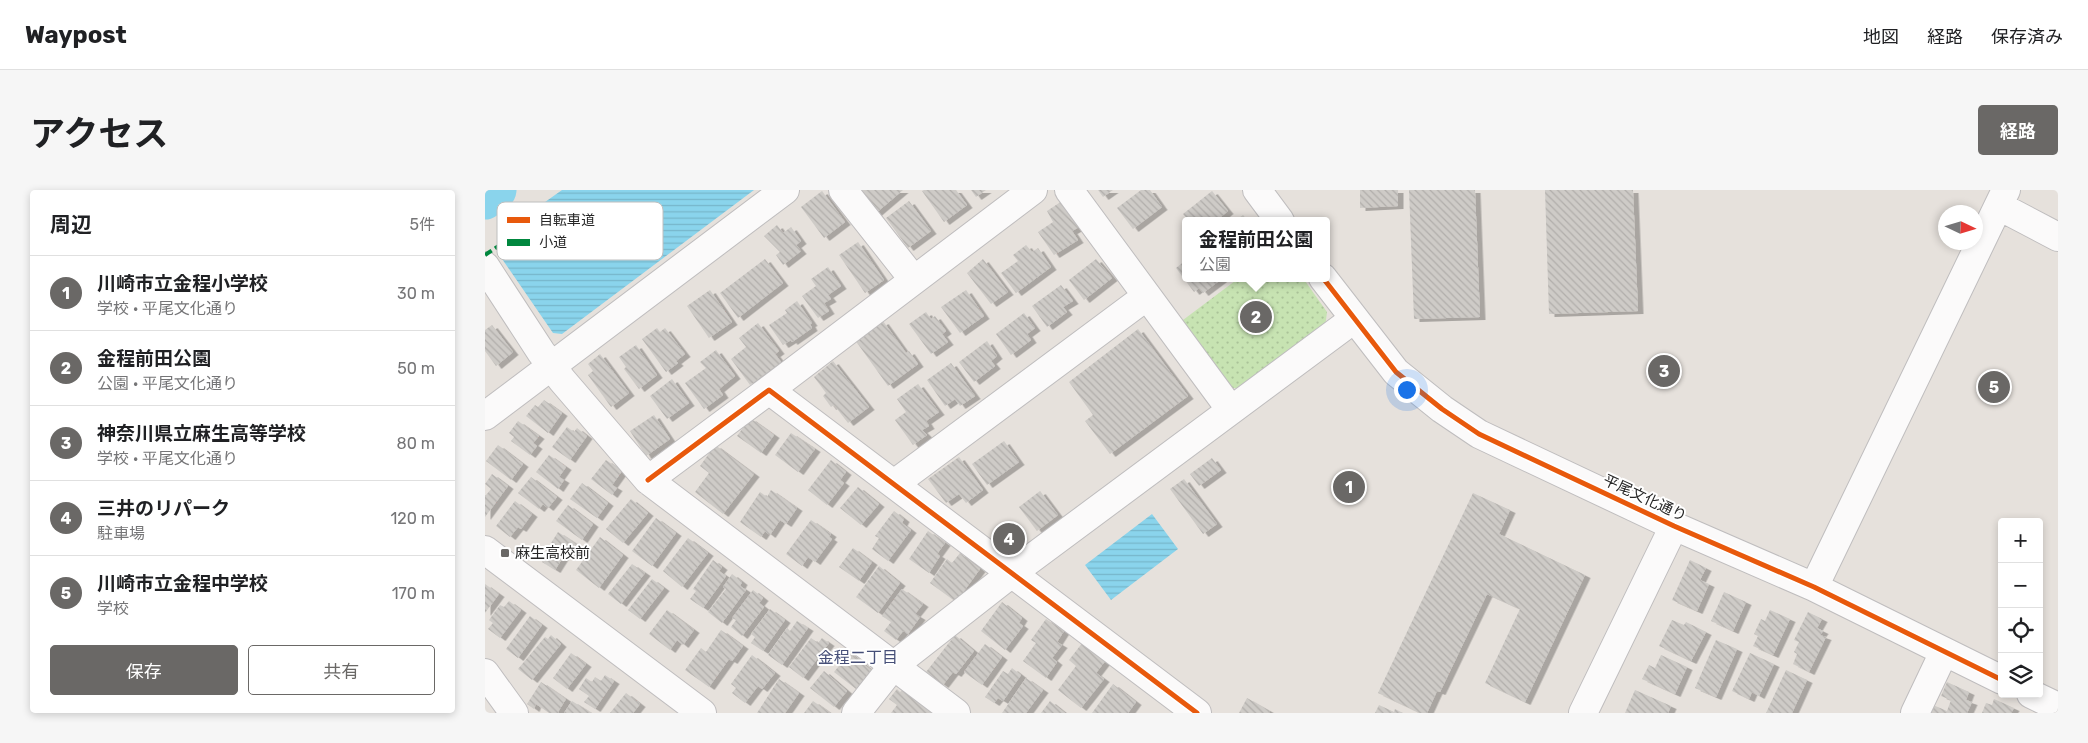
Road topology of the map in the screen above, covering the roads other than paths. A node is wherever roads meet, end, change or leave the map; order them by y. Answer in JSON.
{"nodes":[{"id":1,"x":785,"y":190,"type":"edge"},
{"id":2,"x":843,"y":190,"type":"edge"},
{"id":3,"x":1033,"y":190,"type":"edge"},
{"id":4,"x":1069,"y":190,"type":"edge"},
{"id":5,"x":1257,"y":190,"type":"edge"},
{"id":6,"x":2002,"y":198,"type":"edge"},
{"id":7,"x":1277,"y":217,"type":"edge"},
{"id":8,"x":2058,"y":237,"type":"edge"},
{"id":9,"x":485,"y":266,"type":"edge"},
{"id":10,"x":914,"y":280,"type":"junction"},
{"id":11,"x":1326,"y":282,"type":"edge"},
{"id":12,"x":1147,"y":296,"type":"junction"},
{"id":13,"x":1354,"y":319,"type":"junction"},
{"id":14,"x":551,"y":365,"type":"junction"},
{"id":15,"x":769,"y":390,"type":"junction"},
{"id":16,"x":1231,"y":410,"type":"junction"},
{"id":17,"x":485,"y":416,"type":"edge"},
{"id":18,"x":648,"y":480,"type":"junction"},
{"id":19,"x":893,"y":484,"type":"junction"},
{"id":20,"x":1674,"y":526,"type":"junction"},
{"id":21,"x":485,"y":550,"type":"edge"},
{"id":22,"x":1012,"y":573,"type":"junction"},
{"id":23,"x":1814,"y":587,"type":"junction"},
{"id":24,"x":1945,"y":652,"type":"junction"},
{"id":25,"x":893,"y":666,"type":"junction"},
{"id":26,"x":485,"y":673,"type":"edge"},
{"id":27,"x":1998,"y":678,"type":"edge"},
{"id":28,"x":2039,"y":698,"type":"edge"},
{"id":29,"x":2058,"y":707,"type":"edge"},
{"id":30,"x":514,"y":713,"type":"edge"},
{"id":31,"x":701,"y":713,"type":"edge"},
{"id":32,"x":856,"y":713,"type":"edge"},
{"id":33,"x":956,"y":713,"type":"edge"},
{"id":34,"x":1197,"y":713,"type":"edge"},
{"id":35,"x":1583,"y":713,"type":"edge"},
{"id":36,"x":1915,"y":713,"type":"edge"}],
"edges":[{"from":1,"to":14,"type":"street"},
{"from":2,"to":10,"type":"street"},
{"from":3,"to":10,"type":"street"},
{"from":4,"to":12,"type":"street"},
{"from":5,"to":7,"type":"street"},
{"from":6,"to":8,"type":"street"},
{"from":6,"to":23,"type":"street"},
{"from":9,"to":14,"type":"street"},
{"from":10,"to":15,"type":"street"},
{"from":11,"to":13,"type":"street","name":"平尾文化通り"},
{"from":12,"to":16,"type":"street"},
{"from":12,"to":19,"type":"street"},
{"from":13,"to":16,"type":"street"},
{"from":13,"to":20,"type":"street","name":"平尾文化通り"},
{"from":14,"to":17,"type":"street"},
{"from":14,"to":18,"type":"street"},
{"from":15,"to":18,"type":"street"},
{"from":15,"to":19,"type":"street"},
{"from":16,"to":22,"type":"street"},
{"from":18,"to":25,"type":"street"},
{"from":19,"to":22,"type":"street"},
{"from":20,"to":23,"type":"street","name":"平尾文化通り"},
{"from":20,"to":35,"type":"street"},
{"from":21,"to":31,"type":"street"},
{"from":22,"to":25,"type":"street"},
{"from":22,"to":34,"type":"street"},
{"from":23,"to":24,"type":"street","name":"平尾文化通り"},
{"from":24,"to":27,"type":"street","name":"平尾文化通り"},
{"from":24,"to":36,"type":"street"},
{"from":25,"to":32,"type":"street"},
{"from":25,"to":33,"type":"street"},
{"from":26,"to":30,"type":"street"},
{"from":28,"to":29,"type":"street"}]}
